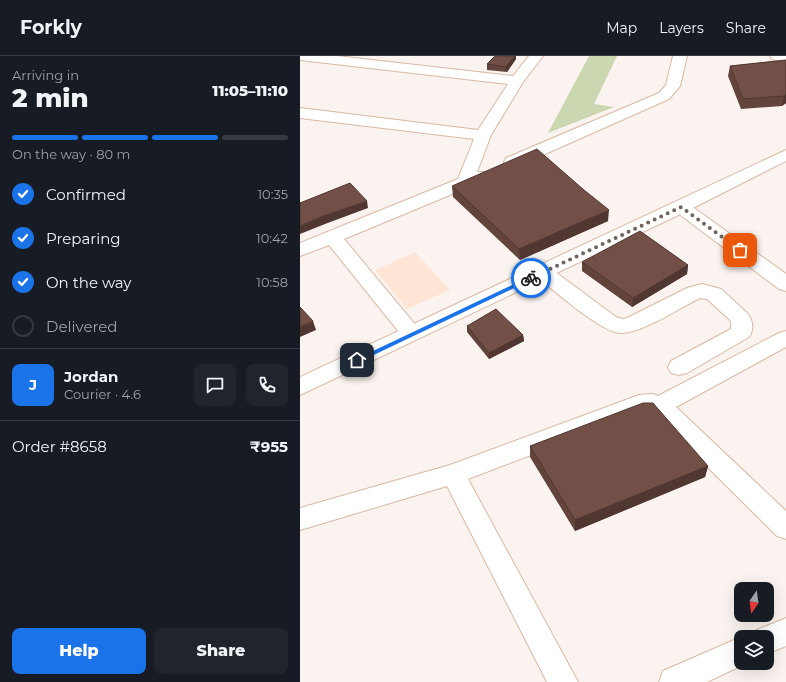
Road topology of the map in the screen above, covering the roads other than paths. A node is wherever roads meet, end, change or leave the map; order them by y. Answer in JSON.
{"nodes":[{"id":1,"x":300,"y":56,"type":"edge"},
{"id":2,"x":536,"y":56,"type":"edge"},
{"id":3,"x":680,"y":56,"type":"edge"},
{"id":4,"x":777,"y":56,"type":"edge"},
{"id":5,"x":786,"y":58,"type":"edge"},
{"id":6,"x":517,"y":81,"type":"junction"},
{"id":7,"x":300,"y":113,"type":"edge"},
{"id":8,"x":483,"y":135,"type":"junction"},
{"id":9,"x":786,"y":145,"type":"edge"},
{"id":10,"x":786,"y":155,"type":"edge"},
{"id":11,"x":465,"y":182,"type":"junction"},
{"id":12,"x":681,"y":207,"type":"junction"},
{"id":13,"x":332,"y":237,"type":"junction"},
{"id":14,"x":300,"y":250,"type":"edge"},
{"id":15,"x":543,"y":272,"type":"junction"},
{"id":16,"x":786,"y":284,"type":"edge"},
{"id":17,"x":406,"y":327,"type":"junction"},
{"id":18,"x":786,"y":338,"type":"edge"},
{"id":19,"x":679,"y":367,"type":"dead end"},
{"id":20,"x":300,"y":375,"type":"edge"},
{"id":21,"x":300,"y":387,"type":"edge"},
{"id":22,"x":660,"y":405,"type":"junction"},
{"id":23,"x":453,"y":474,"type":"junction"},
{"id":24,"x":300,"y":519,"type":"edge"},
{"id":25,"x":786,"y":528,"type":"edge"},
{"id":26,"x":786,"y":632,"type":"edge"},
{"id":27,"x":774,"y":637,"type":"edge"},
{"id":28,"x":734,"y":654,"type":"edge"},
{"id":29,"x":563,"y":682,"type":"edge"},
{"id":30,"x":674,"y":682,"type":"edge"}],
"edges":[{"from":1,"to":6,"type":"street"},
{"from":2,"to":6,"type":"street"},
{"from":3,"to":11,"type":"street"},
{"from":4,"to":5,"type":"street"},
{"from":6,"to":8,"type":"street"},
{"from":7,"to":8,"type":"street"},
{"from":8,"to":11,"type":"street"},
{"from":9,"to":17,"type":"street"},
{"from":10,"to":12,"type":"street"},
{"from":11,"to":13,"type":"street"},
{"from":12,"to":15,"type":"street"},
{"from":12,"to":16,"type":"street"},
{"from":13,"to":14,"type":"street"},
{"from":13,"to":17,"type":"street"},
{"from":15,"to":19,"type":"street"},
{"from":15,"to":21,"type":"street"},
{"from":17,"to":20,"type":"street"},
{"from":18,"to":22,"type":"street"},
{"from":22,"to":23,"type":"street"},
{"from":22,"to":25,"type":"street"},
{"from":23,"to":24,"type":"street"},
{"from":23,"to":29,"type":"street"},
{"from":26,"to":27,"type":"street"},
{"from":28,"to":30,"type":"street"}]}
